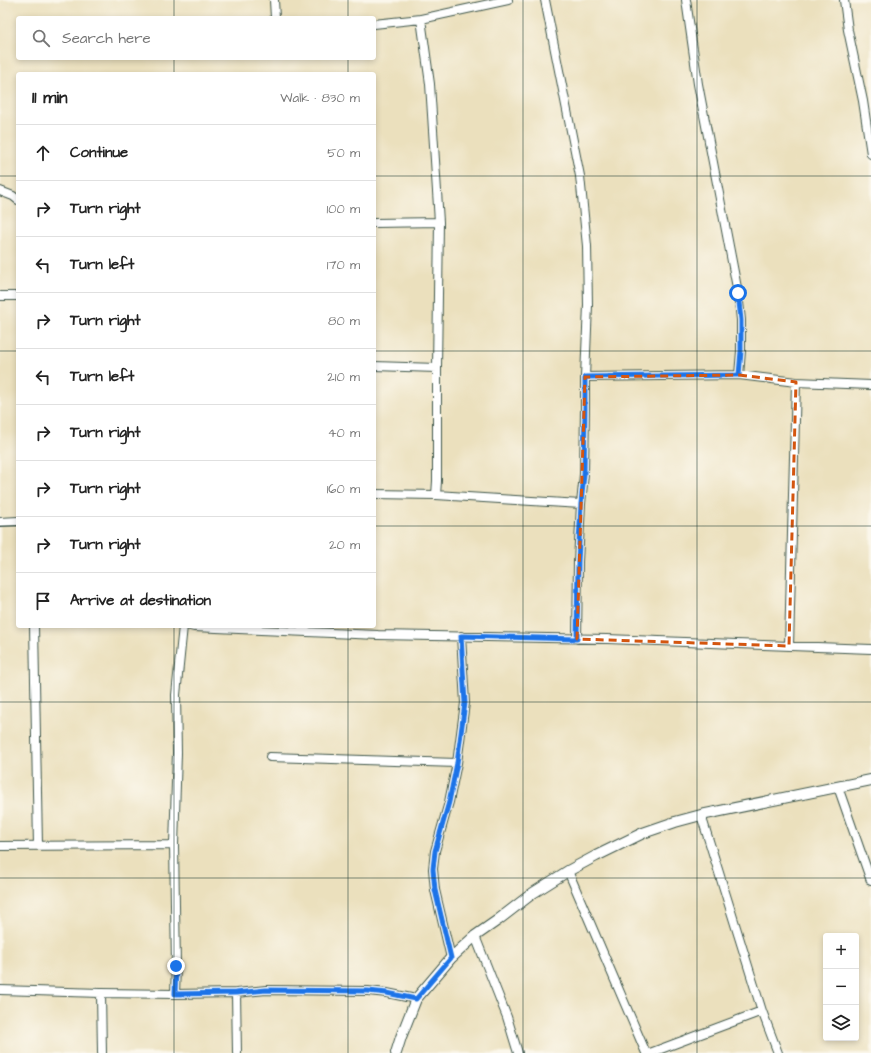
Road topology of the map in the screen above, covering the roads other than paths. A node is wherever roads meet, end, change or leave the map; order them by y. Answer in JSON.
{"nodes":[{"id":1,"x":274,"y":0,"type":"edge"},
{"id":2,"x":508,"y":0,"type":"edge"},
{"id":3,"x":545,"y":0,"type":"edge"},
{"id":4,"x":686,"y":0,"type":"edge"},
{"id":5,"x":844,"y":0,"type":"edge"},
{"id":6,"x":275,"y":16,"type":"edge"},
{"id":7,"x":422,"y":19,"type":"junction"},
{"id":8,"x":376,"y":24,"type":"edge"},
{"id":9,"x":867,"y":101,"type":"edge"},
{"id":10,"x":871,"y":154,"type":"edge"},
{"id":11,"x":0,"y":191,"type":"edge"},
{"id":12,"x":16,"y":198,"type":"edge"},
{"id":13,"x":439,"y":222,"type":"junction"},
{"id":14,"x":376,"y":223,"type":"edge"},
{"id":15,"x":0,"y":296,"type":"edge"},
{"id":16,"x":16,"y":296,"type":"edge"},
{"id":17,"x":376,"y":366,"type":"edge"},
{"id":18,"x":437,"y":368,"type":"junction"},
{"id":19,"x":739,"y":375,"type":"junction"},
{"id":20,"x":585,"y":377,"type":"junction"},
{"id":21,"x":796,"y":382,"type":"junction"},
{"id":22,"x":871,"y":385,"type":"edge"},
{"id":23,"x":376,"y":494,"type":"edge"},
{"id":24,"x":436,"y":494,"type":"junction"},
{"id":25,"x":581,"y":504,"type":"junction"},
{"id":26,"x":16,"y":521,"type":"edge"},
{"id":27,"x":0,"y":522,"type":"edge"},
{"id":28,"x":34,"y":628,"type":"edge"},
{"id":29,"x":184,"y":628,"type":"edge"},
{"id":30,"x":216,"y":628,"type":"edge"},
{"id":31,"x":461,"y":636,"type":"junction"},
{"id":32,"x":577,"y":639,"type":"junction"},
{"id":33,"x":789,"y":646,"type":"junction"},
{"id":34,"x":871,"y":649,"type":"edge"},
{"id":35,"x":270,"y":757,"type":"dead end"},
{"id":36,"x":457,"y":763,"type":"junction"},
{"id":37,"x":871,"y":780,"type":"edge"},
{"id":38,"x":838,"y":787,"type":"junction"},
{"id":39,"x":701,"y":815,"type":"junction"},
{"id":40,"x":0,"y":846,"type":"edge"},
{"id":41,"x":38,"y":846,"type":"junction"},
{"id":42,"x":174,"y":846,"type":"junction"},
{"id":43,"x":568,"y":871,"type":"junction"},
{"id":44,"x":871,"y":881,"type":"edge"},
{"id":45,"x":475,"y":936,"type":"junction"},
{"id":46,"x":451,"y":958,"type":"junction"},
{"id":47,"x":0,"y":990,"type":"edge"},
{"id":48,"x":101,"y":993,"type":"junction"},
{"id":49,"x":236,"y":993,"type":"junction"},
{"id":50,"x":175,"y":994,"type":"junction"},
{"id":51,"x":416,"y":999,"type":"junction"},
{"id":52,"x":762,"y":1011,"type":"junction"},
{"id":53,"x":102,"y":1053,"type":"edge"},
{"id":54,"x":237,"y":1053,"type":"edge"},
{"id":55,"x":396,"y":1053,"type":"edge"},
{"id":56,"x":518,"y":1053,"type":"edge"},
{"id":57,"x":646,"y":1053,"type":"edge"},
{"id":58,"x":650,"y":1053,"type":"edge"},
{"id":59,"x":778,"y":1053,"type":"edge"}],
"edges":[{"from":1,"to":6,"type":"street"},
{"from":2,"to":7,"type":"street"},
{"from":3,"to":20,"type":"street"},
{"from":4,"to":19,"type":"street"},
{"from":5,"to":9,"type":"street"},
{"from":7,"to":8,"type":"street"},
{"from":7,"to":13,"type":"street"},
{"from":9,"to":10,"type":"street"},
{"from":11,"to":12,"type":"street"},
{"from":13,"to":14,"type":"street"},
{"from":13,"to":18,"type":"street"},
{"from":15,"to":16,"type":"street"},
{"from":17,"to":18,"type":"street"},
{"from":18,"to":24,"type":"street"},
{"from":19,"to":20,"type":"street"},
{"from":19,"to":21,"type":"street"},
{"from":20,"to":25,"type":"street"},
{"from":21,"to":22,"type":"street"},
{"from":21,"to":33,"type":"street"},
{"from":23,"to":24,"type":"street"},
{"from":24,"to":25,"type":"street"},
{"from":25,"to":32,"type":"street"},
{"from":26,"to":27,"type":"street"},
{"from":28,"to":41,"type":"street"},
{"from":29,"to":42,"type":"street"},
{"from":30,"to":31,"type":"street"},
{"from":31,"to":32,"type":"street"},
{"from":31,"to":36,"type":"street"},
{"from":32,"to":33,"type":"street"},
{"from":33,"to":34,"type":"street"},
{"from":35,"to":36,"type":"street"},
{"from":36,"to":46,"type":"street"},
{"from":37,"to":38,"type":"street"},
{"from":38,"to":39,"type":"street"},
{"from":38,"to":44,"type":"street"},
{"from":39,"to":43,"type":"street"},
{"from":39,"to":52,"type":"street"},
{"from":40,"to":41,"type":"street"},
{"from":41,"to":42,"type":"street"},
{"from":42,"to":50,"type":"street"},
{"from":43,"to":45,"type":"street"},
{"from":43,"to":57,"type":"street"},
{"from":45,"to":46,"type":"street"},
{"from":45,"to":56,"type":"street"},
{"from":46,"to":51,"type":"street"},
{"from":47,"to":48,"type":"street"},
{"from":48,"to":50,"type":"street"},
{"from":48,"to":53,"type":"street"},
{"from":49,"to":50,"type":"street"},
{"from":49,"to":51,"type":"street"},
{"from":49,"to":54,"type":"street"},
{"from":51,"to":55,"type":"street"},
{"from":52,"to":58,"type":"street"},
{"from":52,"to":59,"type":"street"}]}
